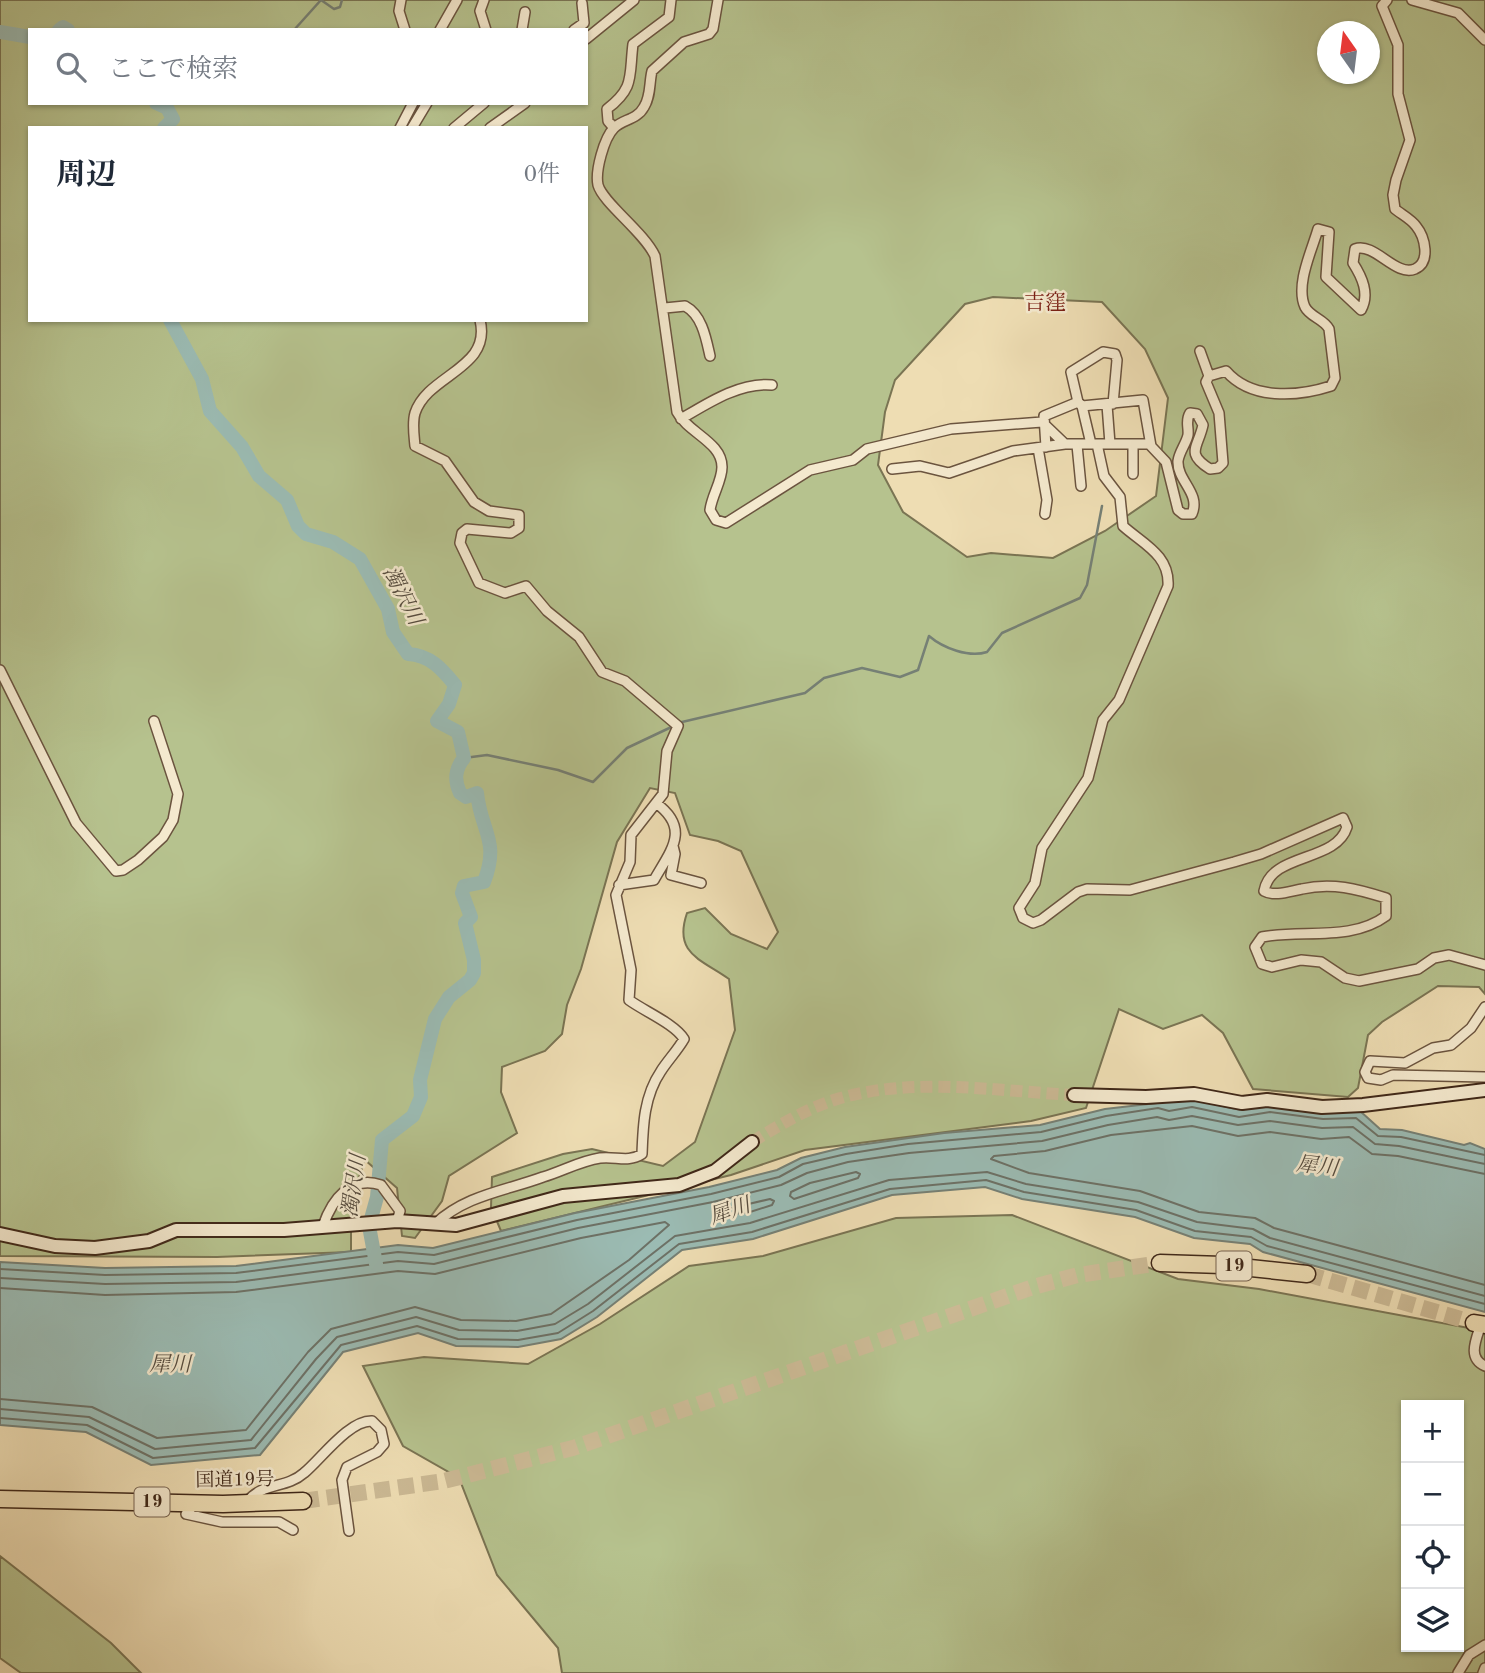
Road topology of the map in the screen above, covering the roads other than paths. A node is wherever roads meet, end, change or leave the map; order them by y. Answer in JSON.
{"nodes":[{"id":1,"x":401,"y":0,"type":"edge"},
{"id":2,"x":457,"y":0,"type":"edge"},
{"id":3,"x":484,"y":0,"type":"edge"},
{"id":4,"x":634,"y":0,"type":"edge"},
{"id":5,"x":671,"y":0,"type":"edge"},
{"id":6,"x":718,"y":0,"type":"edge"},
{"id":7,"x":1387,"y":0,"type":"edge"},
{"id":8,"x":1412,"y":0,"type":"edge"},
{"id":9,"x":582,"y":3,"type":"dead end"},
{"id":10,"x":525,"y":12,"type":"dead end"},
{"id":11,"x":404,"y":28,"type":"edge"},
{"id":12,"x":441,"y":28,"type":"edge"},
{"id":13,"x":485,"y":28,"type":"edge"},
{"id":14,"x":522,"y":28,"type":"edge"},
{"id":15,"x":577,"y":28,"type":"edge"},
{"id":16,"x":588,"y":37,"type":"edge"},
{"id":17,"x":1485,"y":40,"type":"edge"},
{"id":18,"x":412,"y":105,"type":"edge"},
{"id":19,"x":426,"y":105,"type":"edge"},
{"id":20,"x":482,"y":105,"type":"edge"},
{"id":21,"x":522,"y":105,"type":"edge"},
{"id":22,"x":401,"y":126,"type":"edge"},
{"id":23,"x":413,"y":126,"type":"edge"},
{"id":24,"x":456,"y":126,"type":"edge"},
{"id":25,"x":493,"y":126,"type":"edge"},
{"id":26,"x":614,"y":128,"type":"junction"},
{"id":27,"x":665,"y":307,"type":"junction"},
{"id":28,"x":480,"y":322,"type":"edge"},
{"id":29,"x":1200,"y":351,"type":"dead end"},
{"id":30,"x":710,"y":356,"type":"dead end"},
{"id":31,"x":1209,"y":376,"type":"junction"},
{"id":32,"x":772,"y":385,"type":"dead end"},
{"id":33,"x":1080,"y":404,"type":"junction"},
{"id":34,"x":1110,"y":405,"type":"junction"},
{"id":35,"x":681,"y":419,"type":"junction"},
{"id":36,"x":1042,"y":422,"type":"junction"},
{"id":37,"x":1133,"y":443,"type":"junction"},
{"id":38,"x":1065,"y":444,"type":"junction"},
{"id":39,"x":1094,"y":444,"type":"junction"},
{"id":40,"x":1110,"y":444,"type":"junction"},
{"id":41,"x":1077,"y":445,"type":"junction"},
{"id":42,"x":1151,"y":446,"type":"junction"},
{"id":43,"x":1042,"y":447,"type":"junction"},
{"id":44,"x":892,"y":469,"type":"dead end"},
{"id":45,"x":1133,"y":474,"type":"dead end"},
{"id":46,"x":1081,"y":486,"type":"dead end"},
{"id":47,"x":1045,"y":514,"type":"dead end"},
{"id":48,"x":0,"y":670,"type":"edge"},
{"id":49,"x":154,"y":721,"type":"dead end"},
{"id":50,"x":656,"y":803,"type":"junction"},
{"id":51,"x":673,"y":846,"type":"junction"},
{"id":52,"x":701,"y":883,"type":"dead end"},
{"id":53,"x":619,"y":885,"type":"junction"},
{"id":54,"x":1485,"y":965,"type":"edge"},
{"id":55,"x":1485,"y":1007,"type":"edge"},
{"id":56,"x":1485,"y":1077,"type":"edge"},
{"id":57,"x":1485,"y":1090,"type":"edge"},
{"id":58,"x":1074,"y":1095,"type":"tunnel mouth"},
{"id":59,"x":752,"y":1142,"type":"tunnel mouth"},
{"id":60,"x":397,"y":1221,"type":"junction"},
{"id":61,"x":435,"y":1224,"type":"junction"},
{"id":62,"x":323,"y":1226,"type":"junction"},
{"id":63,"x":0,"y":1234,"type":"edge"},
{"id":64,"x":1160,"y":1263,"type":"tunnel mouth"},
{"id":65,"x":1307,"y":1274,"type":"tunnel mouth"},
{"id":66,"x":1480,"y":1324,"type":"edge"},
{"id":67,"x":1485,"y":1366,"type":"edge"},
{"id":68,"x":0,"y":1499,"type":"edge"},
{"id":69,"x":303,"y":1501,"type":"tunnel mouth"},
{"id":70,"x":246,"y":1503,"type":"junction"},
{"id":71,"x":195,"y":1504,"type":"junction"},
{"id":72,"x":293,"y":1530,"type":"dead end"},
{"id":73,"x":349,"y":1531,"type":"dead end"},
{"id":74,"x":1485,"y":1645,"type":"edge"},
{"id":75,"x":1458,"y":1673,"type":"edge"}],
"edges":[{"from":1,"to":11,"type":"street"},
{"from":2,"to":12,"type":"street"},
{"from":3,"to":13,"type":"street"},
{"from":4,"to":16,"type":"street"},
{"from":5,"to":26,"type":"street"},
{"from":6,"to":26,"type":"street"},
{"from":7,"to":31,"type":"street"},
{"from":8,"to":17,"type":"street"},
{"from":9,"to":15,"type":"street"},
{"from":10,"to":14,"type":"street"},
{"from":18,"to":22,"type":"street"},
{"from":19,"to":23,"type":"street"},
{"from":20,"to":24,"type":"street"},
{"from":21,"to":25,"type":"street"},
{"from":26,"to":27,"type":"street"},
{"from":27,"to":30,"type":"street"},
{"from":27,"to":35,"type":"street"},
{"from":28,"to":50,"type":"street"},
{"from":29,"to":31,"type":"street"},
{"from":31,"to":42,"type":"street"},
{"from":32,"to":35,"type":"street"},
{"from":33,"to":34,"type":"street"},
{"from":33,"to":34,"type":"street"},
{"from":33,"to":36,"type":"street"},
{"from":33,"to":39,"type":"street"},
{"from":34,"to":40,"type":"street"},
{"from":34,"to":42,"type":"street"},
{"from":35,"to":36,"type":"street"},
{"from":36,"to":38,"type":"street"},
{"from":36,"to":43,"type":"street"},
{"from":37,"to":40,"type":"street"},
{"from":37,"to":42,"type":"street"},
{"from":37,"to":45,"type":"street"},
{"from":38,"to":41,"type":"street"},
{"from":38,"to":43,"type":"street"},
{"from":39,"to":40,"type":"street"},
{"from":39,"to":41,"type":"street"},
{"from":39,"to":54,"type":"street"},
{"from":41,"to":46,"type":"street"},
{"from":43,"to":44,"type":"street"},
{"from":43,"to":47,"type":"street"},
{"from":48,"to":49,"type":"street"},
{"from":50,"to":51,"type":"street"},
{"from":50,"to":53,"type":"street"},
{"from":51,"to":52,"type":"street"},
{"from":51,"to":53,"type":"street"},
{"from":53,"to":61,"type":"street"},
{"from":55,"to":56,"type":"street"},
{"from":57,"to":58,"type":"street"},
{"from":59,"to":61,"type":"street"},
{"from":60,"to":61,"type":"street"},
{"from":60,"to":62,"type":"street"},
{"from":60,"to":62,"type":"street"},
{"from":62,"to":63,"type":"street"},
{"from":64,"to":65,"type":"highway","number":"19"},
{"from":66,"to":67,"type":"street"},
{"from":68,"to":71,"type":"highway","name":"国道19号","number":"19"},
{"from":69,"to":70,"type":"highway","name":"国道19号","number":"19"},
{"from":70,"to":71,"type":"highway","name":"国道19号","number":"19"},
{"from":70,"to":73,"type":"street"},
{"from":71,"to":72,"type":"street"},
{"from":74,"to":75,"type":"street"}]}
